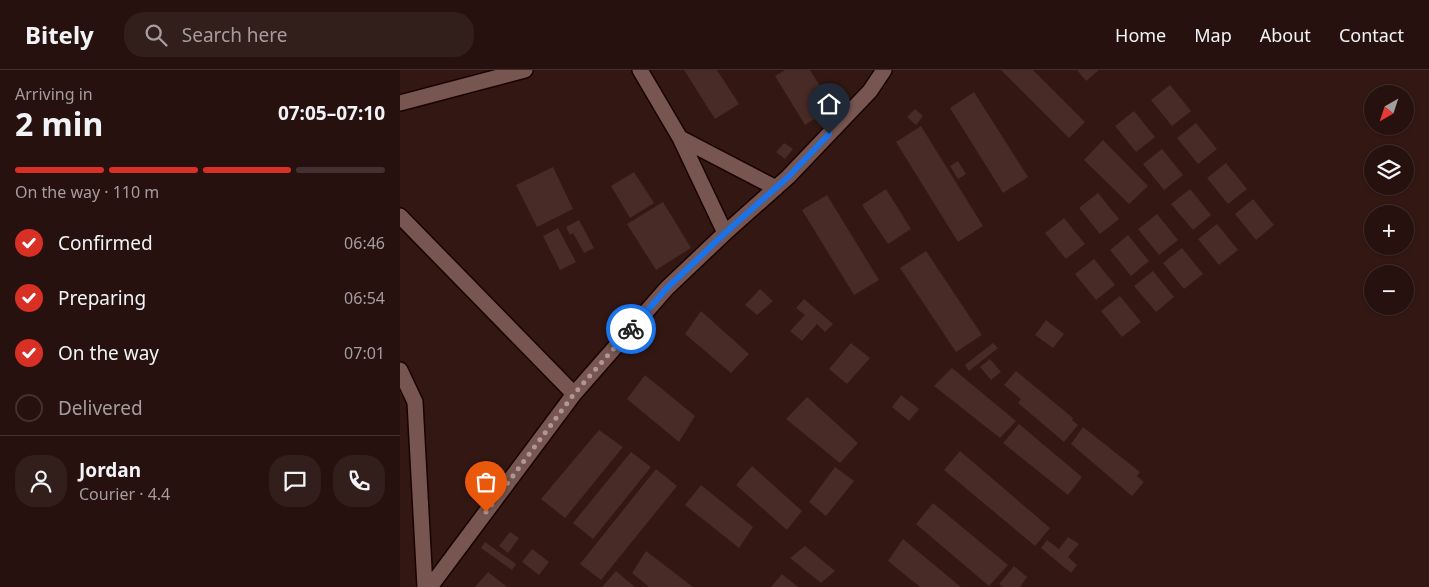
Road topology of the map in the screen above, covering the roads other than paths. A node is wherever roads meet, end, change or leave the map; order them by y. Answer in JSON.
{"nodes":[{"id":1,"x":525,"y":70,"type":"edge"},
{"id":2,"x":640,"y":70,"type":"edge"},
{"id":3,"x":884,"y":70,"type":"edge"},
{"id":4,"x":400,"y":103,"type":"edge"},
{"id":5,"x":680,"y":138,"type":"junction"},
{"id":6,"x":776,"y":188,"type":"junction"},
{"id":7,"x":400,"y":216,"type":"edge"},
{"id":8,"x":725,"y":233,"type":"junction"},
{"id":9,"x":400,"y":370,"type":"edge"},
{"id":10,"x":574,"y":394,"type":"junction"},
{"id":11,"x":424,"y":587,"type":"edge"},
{"id":12,"x":430,"y":587,"type":"edge"}],
"edges":[{"from":1,"to":4,"type":"street"},
{"from":2,"to":5,"type":"street"},
{"from":3,"to":6,"type":"street"},
{"from":5,"to":6,"type":"street"},
{"from":5,"to":8,"type":"street"},
{"from":6,"to":8,"type":"street"},
{"from":7,"to":10,"type":"street"},
{"from":8,"to":10,"type":"street"},
{"from":9,"to":11,"type":"street"},
{"from":10,"to":12,"type":"street"}]}
